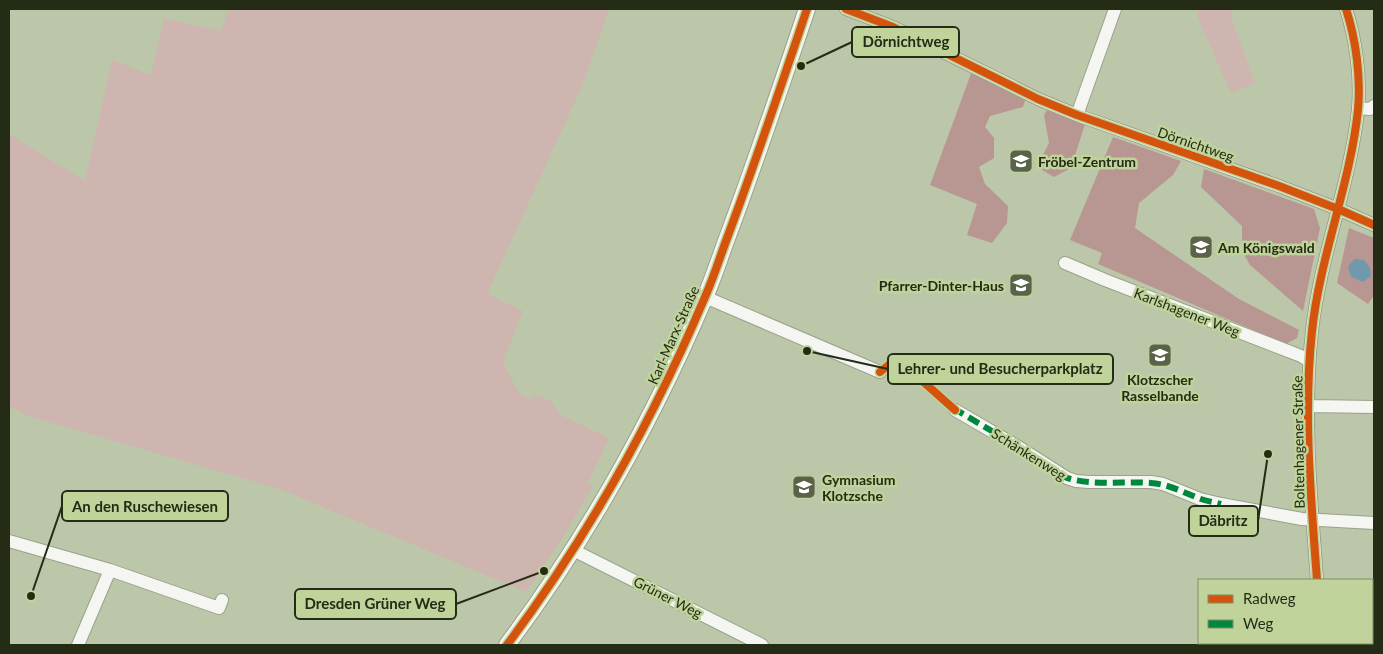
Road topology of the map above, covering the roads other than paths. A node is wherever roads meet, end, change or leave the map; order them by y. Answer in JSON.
{"nodes":[{"id":1,"x":807,"y":9,"type":"edge"},
{"id":2,"x":846,"y":9,"type":"edge"},
{"id":3,"x":1115,"y":9,"type":"edge"},
{"id":4,"x":1346,"y":9,"type":"edge"},
{"id":5,"x":1374,"y":106,"type":"edge"},
{"id":6,"x":1358,"y":108,"type":"junction"},
{"id":7,"x":1077,"y":116,"type":"junction"},
{"id":8,"x":1338,"y":209,"type":"junction"},
{"id":9,"x":1374,"y":225,"type":"edge"},
{"id":10,"x":1065,"y":264,"type":"dead end"},
{"id":11,"x":705,"y":297,"type":"junction"},
{"id":12,"x":1309,"y":361,"type":"junction"},
{"id":13,"x":880,"y":372,"type":"dead end"},
{"id":14,"x":1309,"y":406,"type":"junction"},
{"id":15,"x":1374,"y":407,"type":"edge"},
{"id":16,"x":955,"y":410,"type":"dead end"},
{"id":17,"x":1312,"y":519,"type":"junction"},
{"id":18,"x":1374,"y":523,"type":"edge"},
{"id":19,"x":9,"y":541,"type":"edge"},
{"id":20,"x":572,"y":550,"type":"junction"},
{"id":21,"x":110,"y":570,"type":"junction"},
{"id":22,"x":1316,"y":579,"type":"edge"},
{"id":23,"x":222,"y":600,"type":"dead end"},
{"id":24,"x":78,"y":645,"type":"edge"},
{"id":25,"x":507,"y":645,"type":"edge"},
{"id":26,"x":762,"y":645,"type":"edge"}],
"edges":[{"from":1,"to":11,"type":"main road","name":"Karl-Marx-Straße"},
{"from":2,"to":7,"type":"street","name":"Dörnichtweg"},
{"from":3,"to":7,"type":"street"},
{"from":4,"to":6,"type":"street","name":"Boltenhagener Straße"},
{"from":5,"to":6,"type":"street"},
{"from":6,"to":8,"type":"street","name":"Boltenhagener Straße"},
{"from":7,"to":8,"type":"street","name":"Dörnichtweg"},
{"from":8,"to":9,"type":"street","name":"Dörnichtweg"},
{"from":8,"to":12,"type":"street","name":"Boltenhagener Straße"},
{"from":10,"to":12,"type":"street","name":"Karlshagener Weg"},
{"from":11,"to":13,"type":"street","name":"Karl-Marx-Straße"},
{"from":11,"to":20,"type":"main road","name":"Karl-Marx-Straße"},
{"from":12,"to":14,"type":"street","name":"Boltenhagener Straße"},
{"from":14,"to":15,"type":"street"},
{"from":14,"to":17,"type":"street","name":"Boltenhagener Straße"},
{"from":16,"to":17,"type":"street","name":"Schänkenweg"},
{"from":17,"to":18,"type":"street","name":"Schänkenweg"},
{"from":17,"to":22,"type":"street","name":"Boltenhagener Straße"},
{"from":19,"to":21,"type":"street"},
{"from":20,"to":25,"type":"main road","name":"Karl-Marx-Straße"},
{"from":20,"to":26,"type":"street","name":"Grüner Weg"},
{"from":21,"to":23,"type":"street"},
{"from":21,"to":24,"type":"street"}]}
